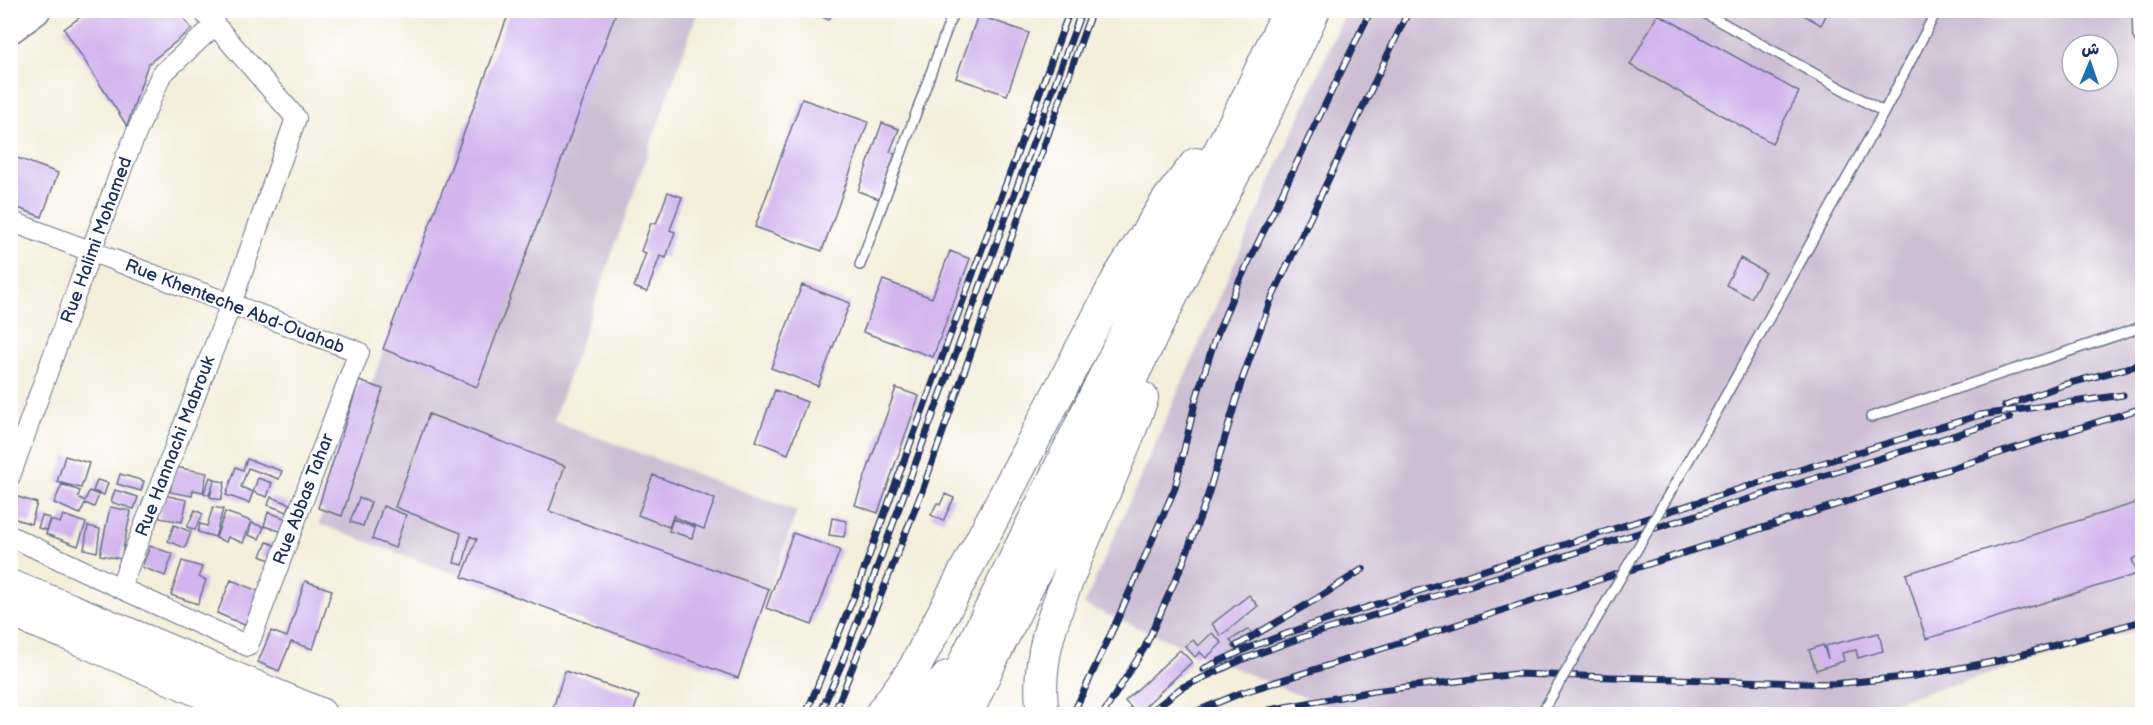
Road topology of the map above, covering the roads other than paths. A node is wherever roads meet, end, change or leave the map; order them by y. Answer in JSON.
{"nodes":[{"id":1,"x":35,"y":10,"type":"edge"},
{"id":2,"x":954,"y":10,"type":"edge"},
{"id":3,"x":1289,"y":10,"type":"edge"},
{"id":4,"x":1314,"y":10,"type":"edge"},
{"id":5,"x":1699,"y":10,"type":"edge"},
{"id":6,"x":1937,"y":10,"type":"edge"},
{"id":7,"x":2138,"y":10,"type":"edge"},
{"id":8,"x":208,"y":18,"type":"edge"},
{"id":9,"x":10,"y":28,"type":"edge"},
{"id":10,"x":2142,"y":43,"type":"edge"},
{"id":11,"x":1248,"y":97,"type":"junction"},
{"id":12,"x":1884,"y":112,"type":"junction"},
{"id":13,"x":10,"y":221,"type":"edge"},
{"id":14,"x":91,"y":251,"type":"junction"},
{"id":15,"x":1191,"y":257,"type":"junction"},
{"id":16,"x":860,"y":265,"type":"dead end"},
{"id":17,"x":231,"y":304,"type":"junction"},
{"id":18,"x":2142,"y":327,"type":"edge"},
{"id":19,"x":359,"y":352,"type":"joint"},
{"id":20,"x":1870,"y":417,"type":"dead end"},
{"id":21,"x":10,"y":476,"type":"edge"},
{"id":22,"x":10,"y":536,"type":"edge"},
{"id":23,"x":10,"y":586,"type":"edge"},
{"id":24,"x":120,"y":588,"type":"junction"},
{"id":25,"x":10,"y":611,"type":"edge"},
{"id":26,"x":967,"y":657,"type":"junction"},
{"id":27,"x":253,"y":714,"type":"edge"},
{"id":28,"x":320,"y":714,"type":"edge"},
{"id":29,"x":881,"y":714,"type":"edge"},
{"id":30,"x":917,"y":714,"type":"edge"},
{"id":31,"x":942,"y":714,"type":"edge"},
{"id":32,"x":967,"y":714,"type":"edge"},
{"id":33,"x":1043,"y":714,"type":"edge"},
{"id":34,"x":1541,"y":714,"type":"edge"}],
"edges":[{"from":1,"to":9,"type":"main road"},
{"from":2,"to":16,"type":"lane"},
{"from":3,"to":11,"type":"highway"},
{"from":4,"to":15,"type":"highway"},
{"from":5,"to":12,"type":"lane"},
{"from":6,"to":12,"type":"lane"},
{"from":7,"to":10,"type":"lane"},
{"from":8,"to":14,"type":"street","name":"Rue Halimi Mohamed"},
{"from":8,"to":17,"type":"street","name":"Rue Hannachi Mabrouk"},
{"from":11,"to":26,"type":"highway"},
{"from":11,"to":29,"type":"highway"},
{"from":12,"to":34,"type":"lane","bridge":true},
{"from":13,"to":14,"type":"street","name":"Rue Khenteche Abd-Ouahab"},
{"from":14,"to":17,"type":"street","name":"Rue Khenteche Abd-Ouahab"},
{"from":14,"to":21,"type":"street","name":"Rue Halimi Mohamed"},
{"from":15,"to":32,"type":"highway"},
{"from":15,"to":33,"type":"highway"},
{"from":17,"to":19,"type":"street","name":"Rue Khenteche Abd-Ouahab"},
{"from":17,"to":24,"type":"street","name":"Rue Hannachi Mabrouk"},
{"from":18,"to":20,"type":"lane"},
{"from":19,"to":24,"type":"street","name":"Rue Abbas Tahar"},
{"from":22,"to":24,"type":"street"},
{"from":23,"to":28,"type":"highway"},
{"from":25,"to":27,"type":"highway"},
{"from":26,"to":30,"type":"highway"},
{"from":26,"to":31,"type":"highway"}]}
